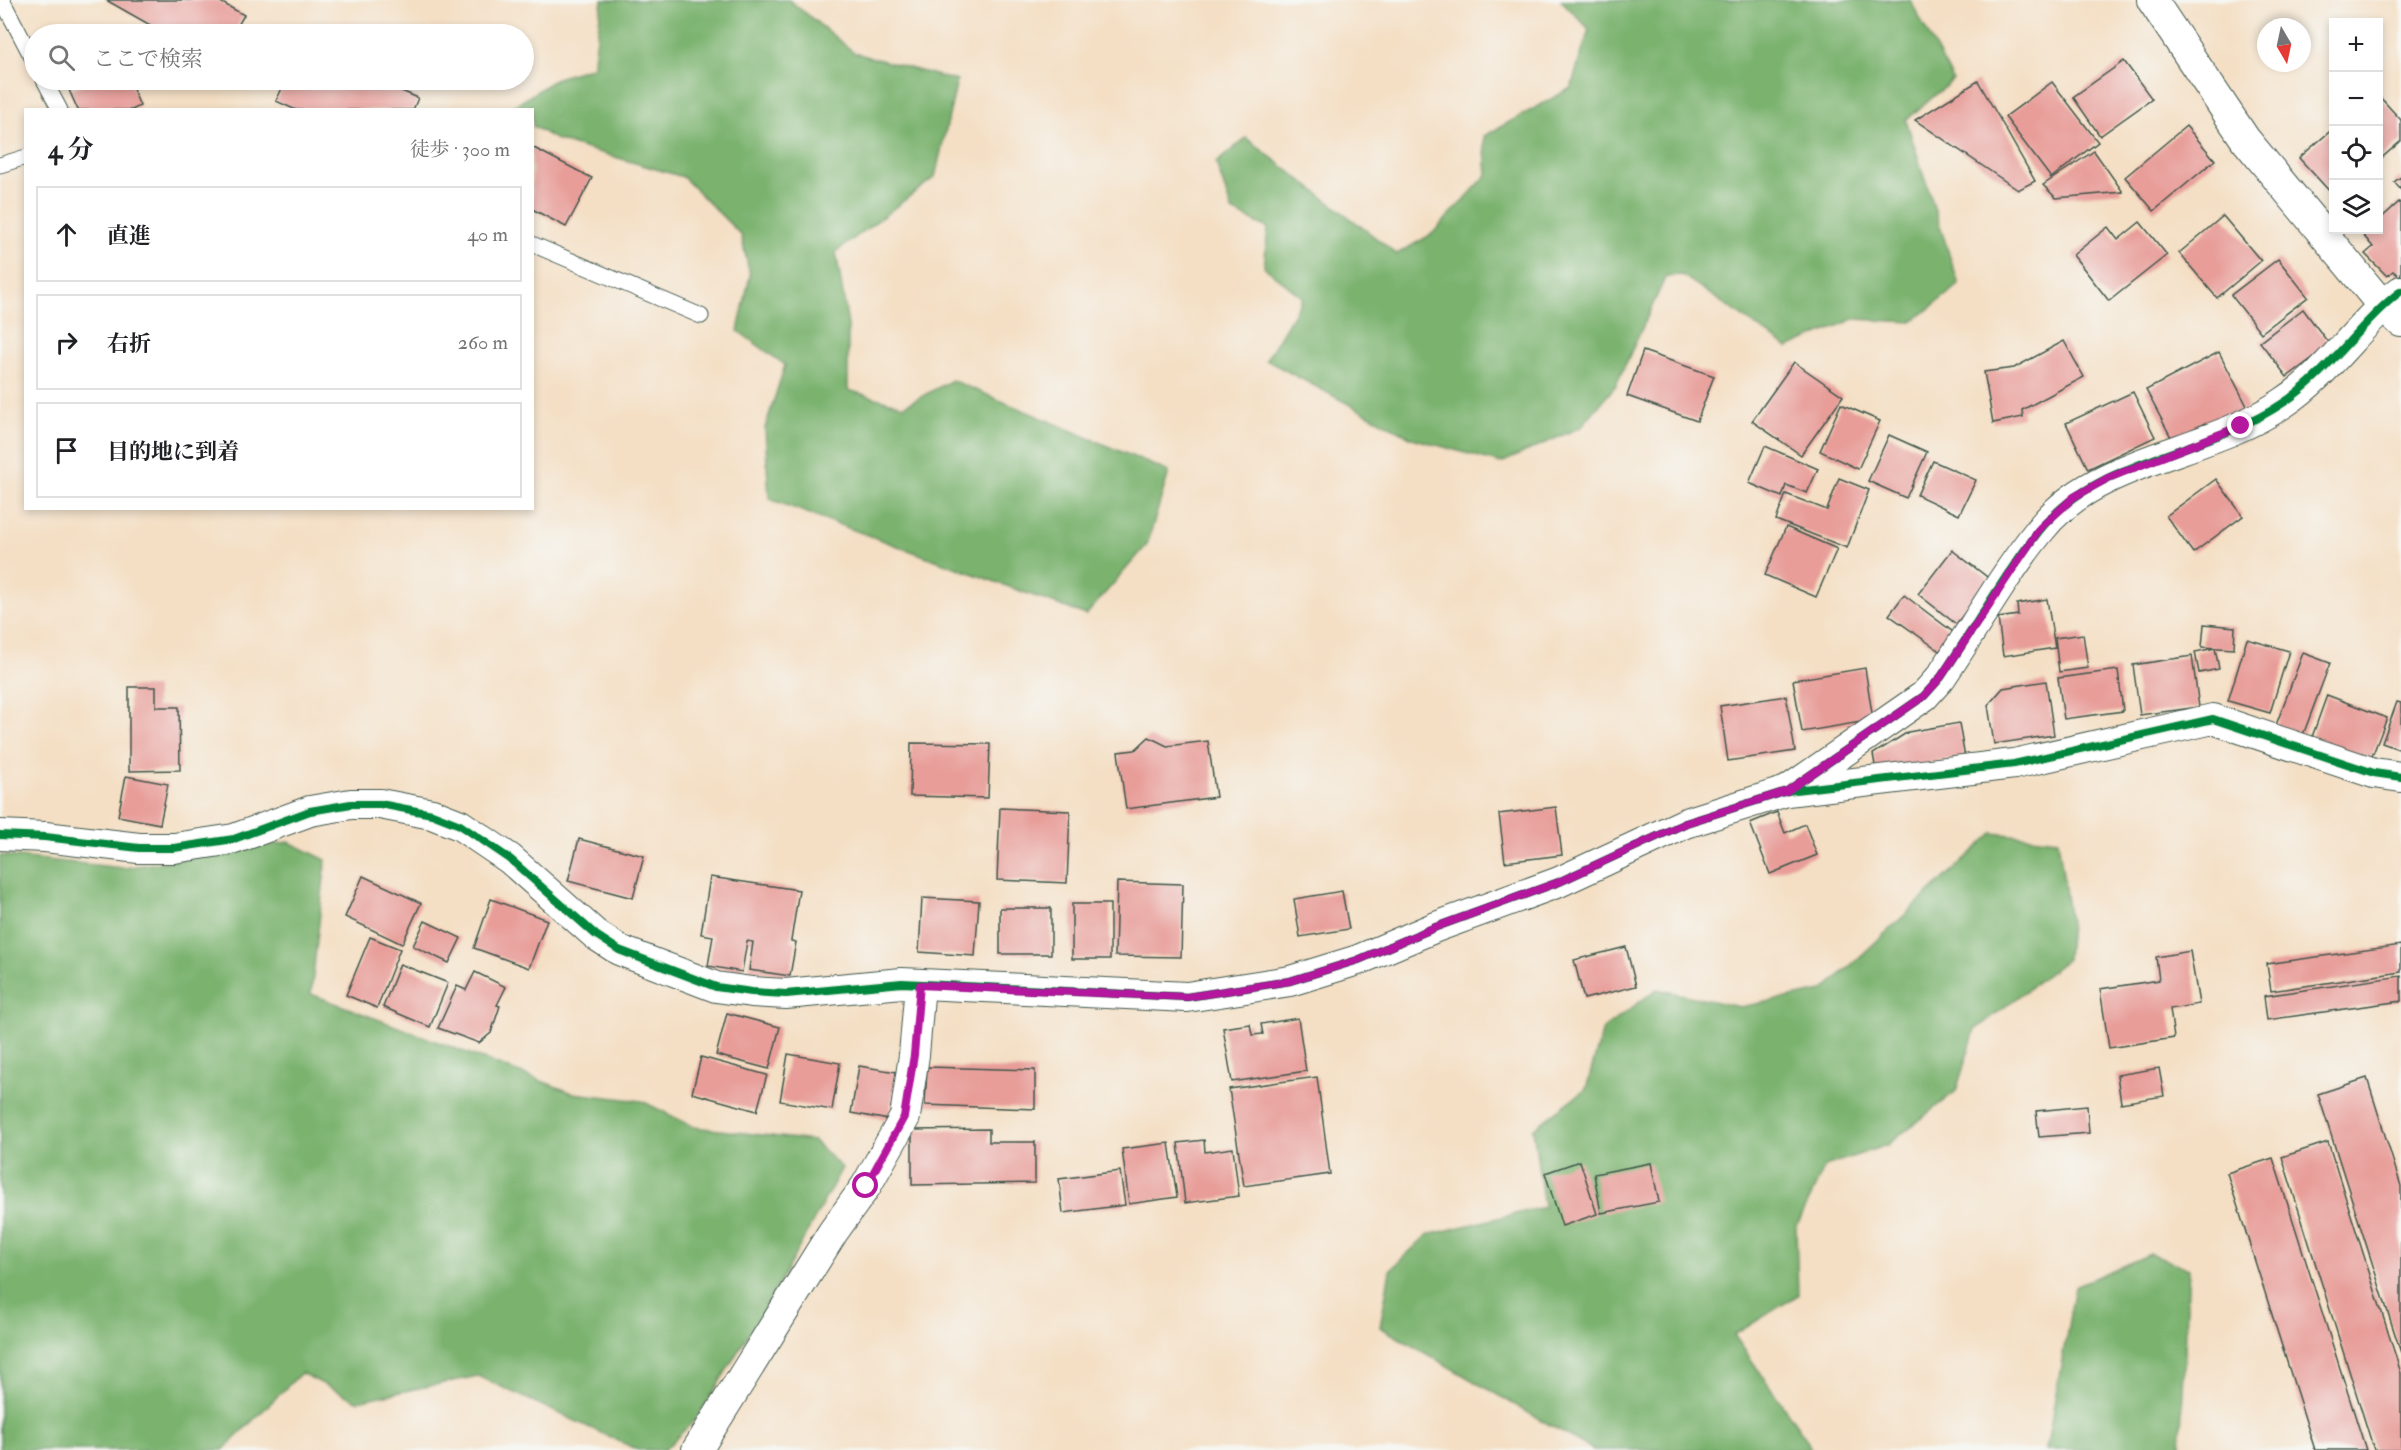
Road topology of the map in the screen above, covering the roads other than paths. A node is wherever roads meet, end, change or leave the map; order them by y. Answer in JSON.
{"nodes":[{"id":1,"x":2,"y":0,"type":"edge"},
{"id":2,"x":2152,"y":0,"type":"edge"},
{"id":3,"x":24,"y":43,"type":"edge"},
{"id":4,"x":49,"y":90,"type":"edge"},
{"id":5,"x":59,"y":108,"type":"edge"},
{"id":6,"x":24,"y":158,"type":"edge"},
{"id":7,"x":0,"y":165,"type":"edge"},
{"id":8,"x":534,"y":245,"type":"edge"},
{"id":9,"x":2395,"y":306,"type":"edge"},
{"id":10,"x":701,"y":316,"type":"dead end"},
{"id":11,"x":2401,"y":777,"type":"edge"},
{"id":12,"x":1787,"y":791,"type":"junction"},
{"id":13,"x":0,"y":835,"type":"edge"},
{"id":14,"x":920,"y":985,"type":"junction"},
{"id":15,"x":697,"y":1450,"type":"edge"}],
"edges":[{"from":1,"to":3,"type":"lane"},
{"from":2,"to":9,"type":"street"},
{"from":4,"to":5,"type":"lane"},
{"from":6,"to":7,"type":"lane"},
{"from":8,"to":10,"type":"lane"},
{"from":9,"to":12,"type":"street"},
{"from":11,"to":12,"type":"street"},
{"from":12,"to":14,"type":"street"},
{"from":13,"to":14,"type":"street"},
{"from":14,"to":15,"type":"street"}]}
